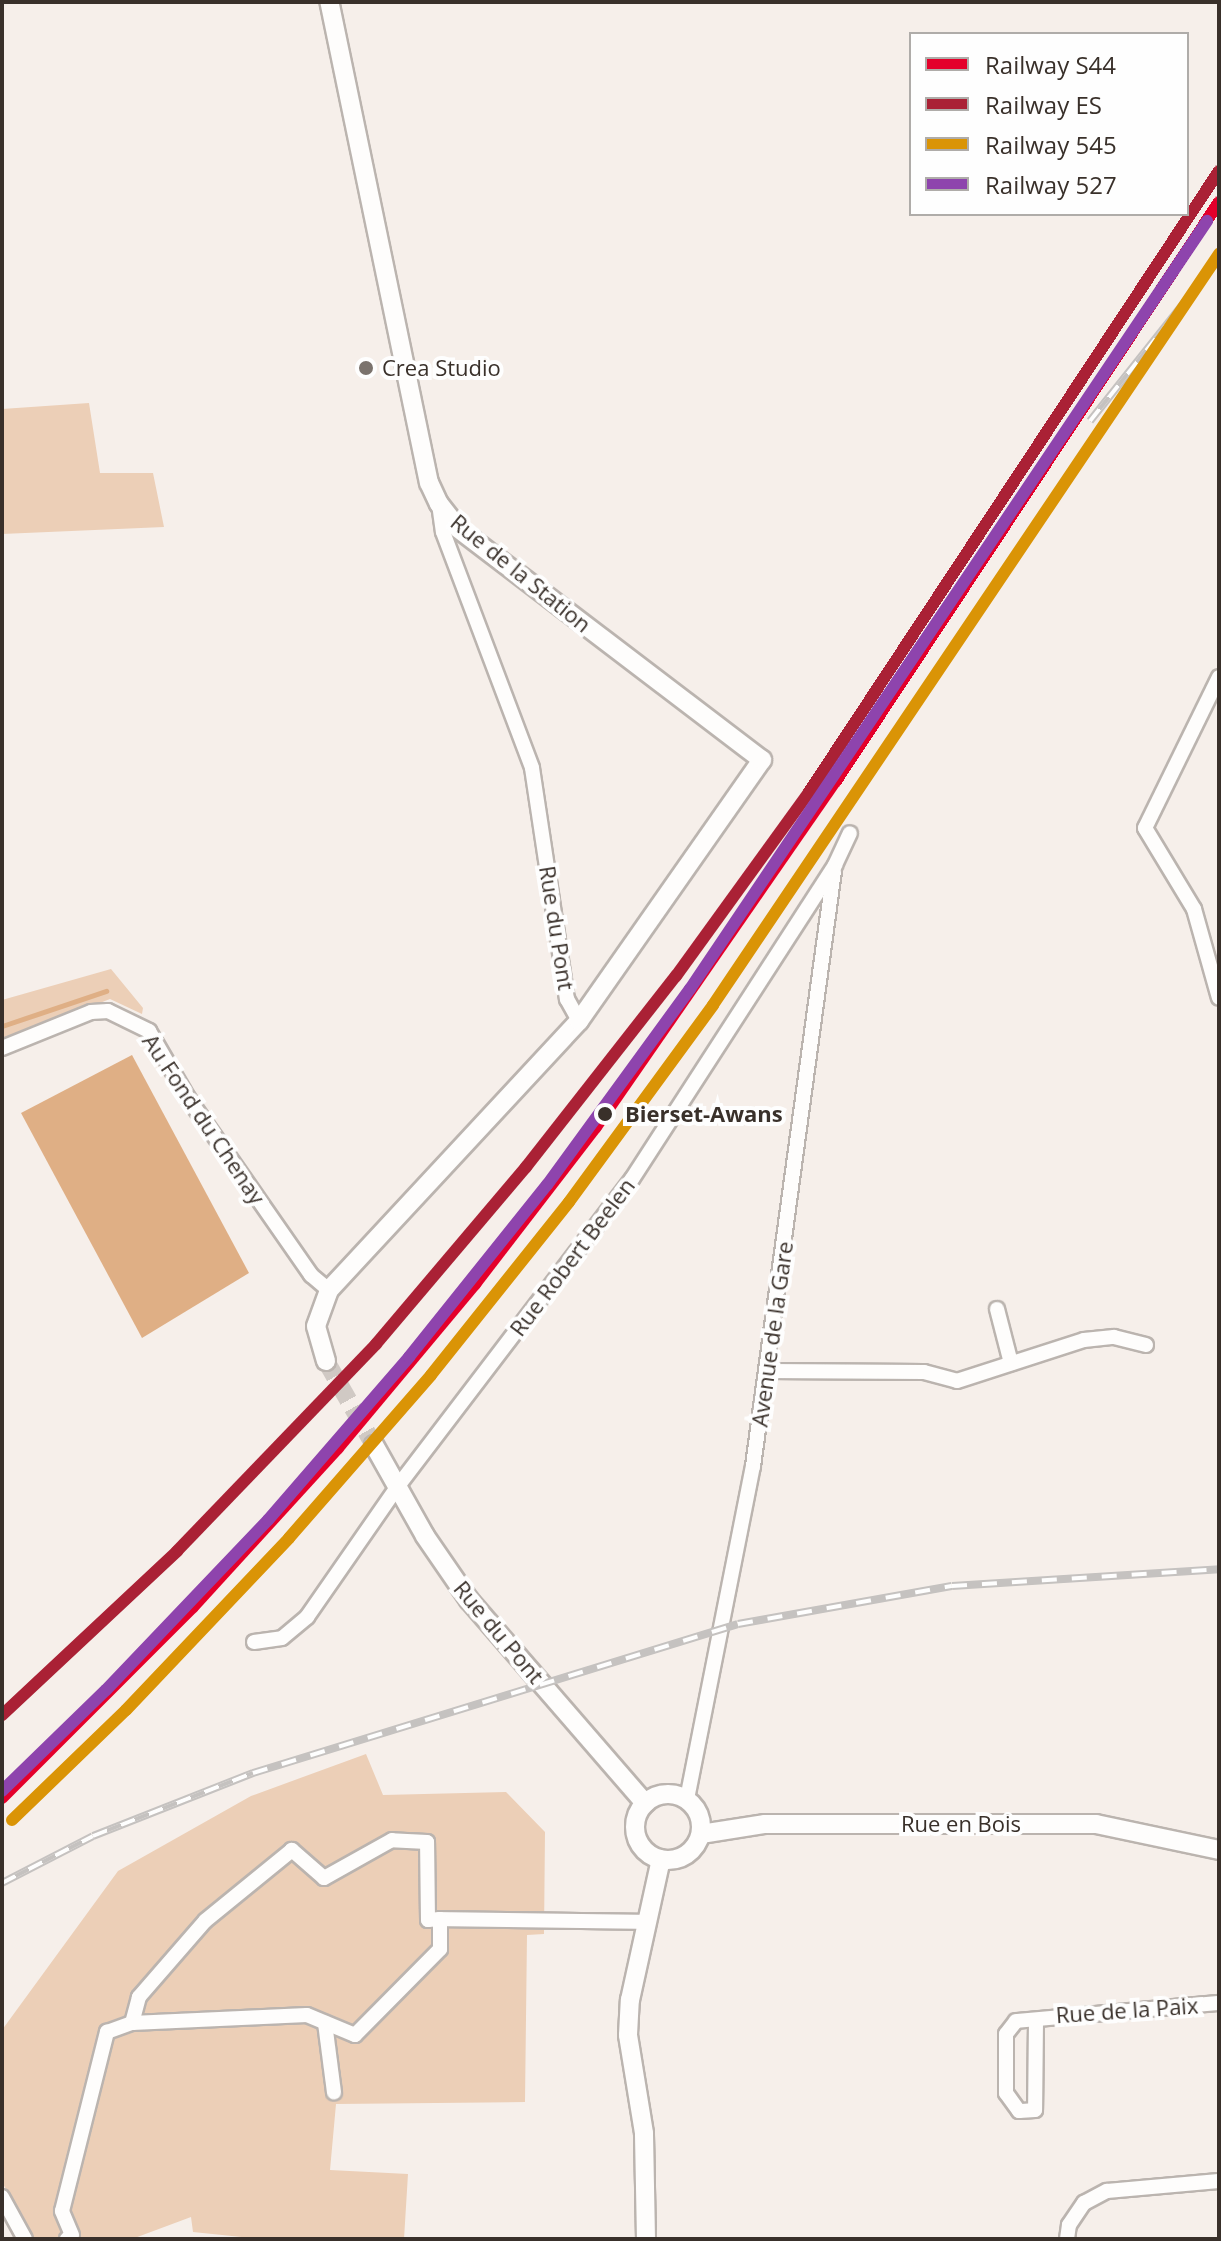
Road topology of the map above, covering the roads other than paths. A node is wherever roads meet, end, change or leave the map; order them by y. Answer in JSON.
{"nodes":[{"id":1,"x":329,"y":2,"type":"edge"},
{"id":2,"x":439,"y":504,"type":"junction"},
{"id":3,"x":1219,"y":677,"type":"edge"},
{"id":4,"x":850,"y":833,"type":"dead end"},
{"id":5,"x":835,"y":865,"type":"junction"},
{"id":6,"x":1219,"y":998,"type":"edge"},
{"id":7,"x":579,"y":1021,"type":"junction"},
{"id":8,"x":2,"y":1048,"type":"edge"},
{"id":9,"x":329,"y":1290,"type":"junction"},
{"id":10,"x":997,"y":1309,"type":"dead end"},
{"id":11,"x":1146,"y":1345,"type":"dead end"},
{"id":12,"x":326,"y":1361,"type":"tunnel mouth"},
{"id":13,"x":1011,"y":1363,"type":"junction"},
{"id":14,"x":767,"y":1371,"type":"junction"},
{"id":15,"x":374,"y":1445,"type":"tunnel mouth"},
{"id":16,"x":398,"y":1486,"type":"junction"},
{"id":17,"x":254,"y":1642,"type":"dead end"},
{"id":18,"x":687,"y":1799,"type":"junction"},
{"id":19,"x":645,"y":1803,"type":"junction"},
{"id":20,"x":701,"y":1834,"type":"junction"},
{"id":21,"x":1219,"y":1850,"type":"edge"},
{"id":22,"x":661,"y":1859,"type":"junction"},
{"id":23,"x":440,"y":1919,"type":"junction"},
{"id":24,"x":648,"y":1922,"type":"junction"},
{"id":25,"x":1219,"y":2003,"type":"edge"},
{"id":26,"x":1036,"y":2021,"type":"junction"},
{"id":27,"x":132,"y":2023,"type":"junction"},
{"id":28,"x":325,"y":2023,"type":"junction"},
{"id":29,"x":334,"y":2092,"type":"dead end"},
{"id":30,"x":1219,"y":2181,"type":"edge"},
{"id":31,"x":2,"y":2197,"type":"edge"},
{"id":32,"x":25,"y":2239,"type":"edge"},
{"id":33,"x":67,"y":2239,"type":"edge"},
{"id":34,"x":646,"y":2239,"type":"edge"},
{"id":35,"x":1067,"y":2239,"type":"edge"}],
"edges":[{"from":1,"to":2,"type":"street","name":"Rue de la Station"},
{"from":2,"to":7,"type":"street","name":"Rue du Pont"},
{"from":2,"to":7,"type":"street","name":"Rue de la Station"},
{"from":3,"to":6,"type":"street"},
{"from":4,"to":5,"type":"street","name":"Rue Robert Beelen"},
{"from":5,"to":14,"type":"street","name":"Avenue de la Gare"},
{"from":5,"to":16,"type":"street","name":"Rue Robert Beelen"},
{"from":7,"to":9,"type":"street","name":"Rue du Pont"},
{"from":8,"to":9,"type":"street","name":"Au Fond du Chenay"},
{"from":9,"to":12,"type":"street","name":"Rue du Pont"},
{"from":10,"to":13,"type":"street"},
{"from":11,"to":13,"type":"street"},
{"from":13,"to":14,"type":"street"},
{"from":14,"to":18,"type":"street","name":"Avenue de la Gare"},
{"from":15,"to":16,"type":"street","name":"Rue du Pont"},
{"from":16,"to":17,"type":"street","name":"Rue Robert Beelen"},
{"from":16,"to":19,"type":"street","name":"Rue du Pont"},
{"from":18,"to":19,"type":"street"},
{"from":18,"to":20,"type":"street"},
{"from":19,"to":22,"type":"street"},
{"from":20,"to":21,"type":"street","name":"Rue en Bois"},
{"from":20,"to":22,"type":"street"},
{"from":22,"to":24,"type":"street"},
{"from":23,"to":24,"type":"street"},
{"from":23,"to":27,"type":"street"},
{"from":23,"to":28,"type":"street"},
{"from":24,"to":34,"type":"street"},
{"from":25,"to":26,"type":"street","name":"Rue de la Paix"},
{"from":26,"to":26,"type":"street","name":"Rue de la Paix"},
{"from":27,"to":28,"type":"street"},
{"from":27,"to":33,"type":"street"},
{"from":28,"to":29,"type":"street"},
{"from":30,"to":35,"type":"street"},
{"from":31,"to":32,"type":"street"}]}
